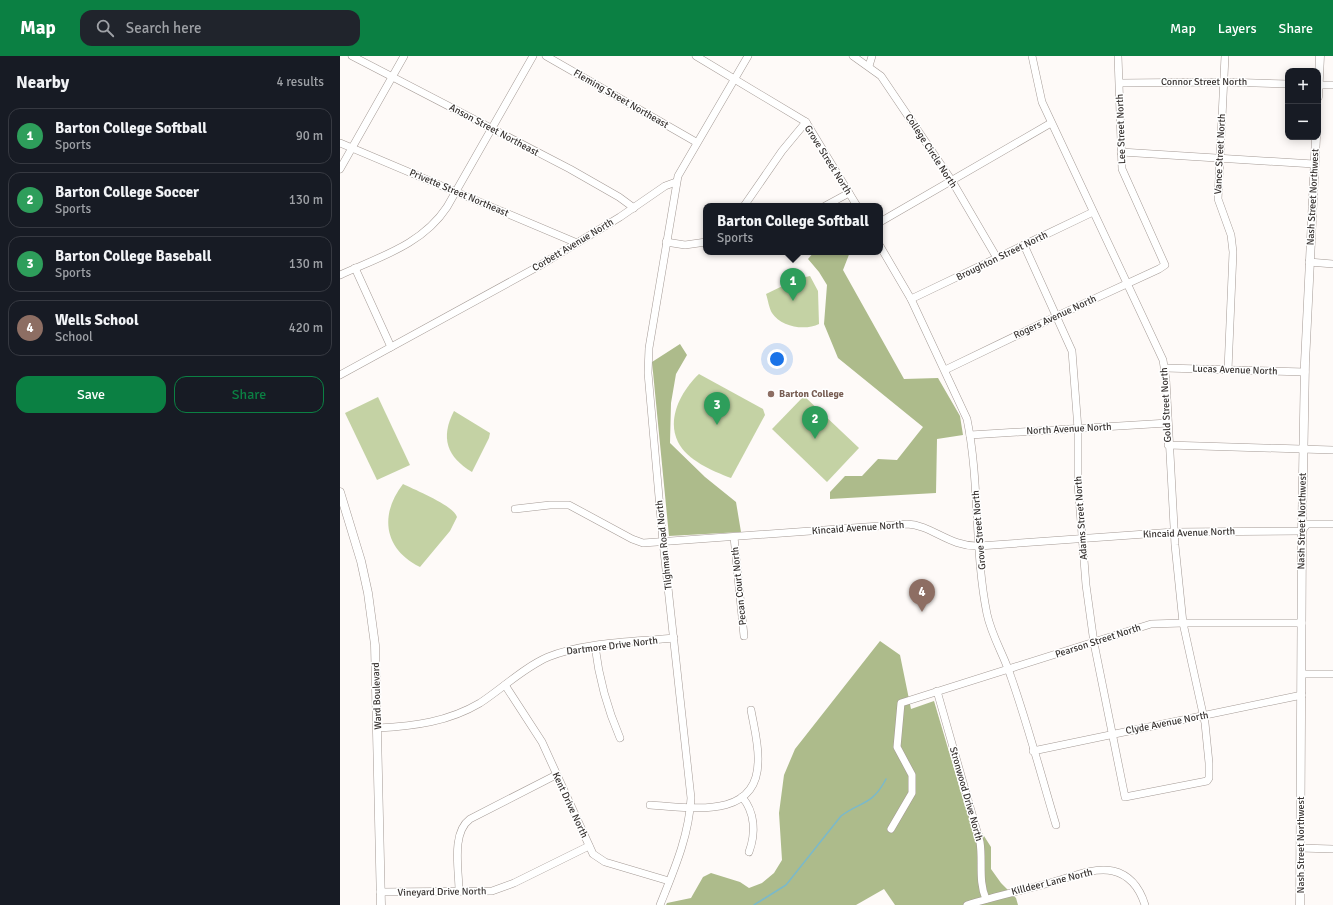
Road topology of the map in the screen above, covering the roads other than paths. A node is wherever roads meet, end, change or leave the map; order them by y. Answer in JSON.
{"nodes":[{"id":1,"x":352,"y":56,"type":"edge"},
{"id":2,"x":404,"y":56,"type":"edge"},
{"id":3,"x":533,"y":56,"type":"edge"},
{"id":4,"x":546,"y":56,"type":"edge"},
{"id":5,"x":696,"y":56,"type":"edge"},
{"id":6,"x":748,"y":56,"type":"edge"},
{"id":7,"x":853,"y":56,"type":"edge"},
{"id":8,"x":872,"y":56,"type":"edge"},
{"id":9,"x":1032,"y":56,"type":"edge"},
{"id":10,"x":1118,"y":56,"type":"edge"},
{"id":11,"x":1225,"y":56,"type":"edge"},
{"id":12,"x":1320,"y":56,"type":"edge"},
{"id":13,"x":869,"y":66,"type":"junction"},
{"id":14,"x":1319,"y":68,"type":"edge"},
{"id":15,"x":392,"y":77,"type":"junction"},
{"id":16,"x":735,"y":79,"type":"junction"},
{"id":17,"x":1224,"y":82,"type":"junction"},
{"id":18,"x":1120,"y":83,"type":"junction"},
{"id":19,"x":1285,"y":84,"type":"edge"},
{"id":20,"x":1321,"y":85,"type":"edge"},
{"id":21,"x":1333,"y":85,"type":"edge"},
{"id":22,"x":806,"y":122,"type":"junction"},
{"id":23,"x":1051,"y":123,"type":"junction"},
{"id":24,"x":491,"y":129,"type":"junction"},
{"id":25,"x":1316,"y":140,"type":"edge"},
{"id":26,"x":696,"y":142,"type":"junction"},
{"id":27,"x":340,"y":143,"type":"edge"},
{"id":28,"x":352,"y":148,"type":"junction"},
{"id":29,"x":1121,"y":152,"type":"junction"},
{"id":30,"x":1220,"y":158,"type":"junction"},
{"id":31,"x":1314,"y":164,"type":"junction"},
{"id":32,"x":340,"y":169,"type":"edge"},
{"id":33,"x":952,"y":181,"type":"junction"},
{"id":34,"x":676,"y":182,"type":"junction"},
{"id":35,"x":456,"y":191,"type":"junction"},
{"id":36,"x":849,"y":192,"type":"junction"},
{"id":37,"x":746,"y":203,"type":"edge"},
{"id":38,"x":830,"y":203,"type":"edge"},
{"id":39,"x":855,"y":203,"type":"edge"},
{"id":40,"x":634,"y":208,"type":"junction"},
{"id":41,"x":1093,"y":212,"type":"junction"},
{"id":42,"x":883,"y":220,"type":"edge"},
{"id":43,"x":666,"y":242,"type":"junction"},
{"id":44,"x":703,"y":242,"type":"edge"},
{"id":45,"x":577,"y":243,"type":"junction"},
{"id":46,"x":1024,"y":245,"type":"junction"},
{"id":47,"x":883,"y":251,"type":"edge"},
{"id":48,"x":997,"y":258,"type":"junction"},
{"id":49,"x":1309,"y":262,"type":"junction"},
{"id":50,"x":1333,"y":264,"type":"edge"},
{"id":51,"x":1164,"y":265,"type":"joint"},
{"id":52,"x":355,"y":268,"type":"junction"},
{"id":53,"x":340,"y":275,"type":"edge"},
{"id":54,"x":1127,"y":284,"type":"junction"},
{"id":55,"x":911,"y":299,"type":"junction"},
{"id":56,"x":1057,"y":316,"type":"junction"},
{"id":57,"x":391,"y":347,"type":"junction"},
{"id":58,"x":1165,"y":368,"type":"junction"},
{"id":59,"x":945,"y":370,"type":"junction"},
{"id":60,"x":1228,"y":370,"type":"junction"},
{"id":61,"x":1305,"y":372,"type":"junction"},
{"id":62,"x":340,"y":375,"type":"edge"},
{"id":63,"x":1168,"y":423,"type":"junction"},
{"id":64,"x":1078,"y":429,"type":"junction"},
{"id":65,"x":970,"y":435,"type":"junction"},
{"id":66,"x":1168,"y":445,"type":"junction"},
{"id":67,"x":1304,"y":448,"type":"junction"},
{"id":68,"x":1333,"y":450,"type":"edge"},
{"id":69,"x":340,"y":492,"type":"edge"},
{"id":70,"x":515,"y":509,"type":"dead end"},
{"id":71,"x":1333,"y":524,"type":"edge"},
{"id":72,"x":1302,"y":531,"type":"junction"},
{"id":73,"x":1174,"y":532,"type":"junction"},
{"id":74,"x":734,"y":537,"type":"junction"},
{"id":75,"x":1082,"y":539,"type":"junction"},
{"id":76,"x":663,"y":542,"type":"junction"},
{"id":77,"x":979,"y":546,"type":"junction"},
{"id":78,"x":1183,"y":622,"type":"junction"},
{"id":79,"x":1302,"y":623,"type":"junction"},
{"id":80,"x":744,"y":636,"type":"dead end"},
{"id":81,"x":674,"y":638,"type":"junction"},
{"id":82,"x":1094,"y":643,"type":"junction"},
{"id":83,"x":595,"y":646,"type":"junction"},
{"id":84,"x":1008,"y":669,"type":"junction"},
{"id":85,"x":1302,"y":674,"type":"junction"},
{"id":86,"x":1333,"y":674,"type":"edge"},
{"id":87,"x":505,"y":685,"type":"junction"},
{"id":88,"x":937,"y":691,"type":"junction"},
{"id":89,"x":1302,"y":695,"type":"junction"},
{"id":90,"x":751,"y":710,"type":"dead end"},
{"id":91,"x":1204,"y":715,"type":"junction"},
{"id":92,"x":378,"y":728,"type":"junction"},
{"id":93,"x":1113,"y":734,"type":"junction"},
{"id":94,"x":620,"y":738,"type":"dead end"},
{"id":95,"x":1033,"y":751,"type":"junction"},
{"id":96,"x":556,"y":775,"type":"junction"},
{"id":97,"x":742,"y":797,"type":"junction"},
{"id":98,"x":1125,"y":797,"type":"joint"},
{"id":99,"x":650,"y":805,"type":"dead end"},
{"id":100,"x":691,"y":808,"type":"junction"},
{"id":101,"x":1056,"y":825,"type":"dead end"},
{"id":102,"x":891,"y":829,"type":"dead end"},
{"id":103,"x":589,"y":846,"type":"junction"},
{"id":104,"x":1300,"y":848,"type":"junction"},
{"id":105,"x":1333,"y":849,"type":"edge"},
{"id":106,"x":749,"y":852,"type":"dead end"},
{"id":107,"x":670,"y":881,"type":"junction"},
{"id":108,"x":380,"y":892,"type":"junction"},
{"id":109,"x":459,"y":892,"type":"junction"},
{"id":110,"x":986,"y":899,"type":"junction"},
{"id":111,"x":381,"y":905,"type":"edge"},
{"id":112,"x":660,"y":905,"type":"edge"},
{"id":113,"x":966,"y":905,"type":"edge"},
{"id":114,"x":1145,"y":905,"type":"edge"},
{"id":115,"x":1300,"y":905,"type":"edge"}],
"edges":[{"from":1,"to":15,"type":"street","name":"Anson Street Northeast"},
{"from":2,"to":15,"type":"street"},
{"from":3,"to":24,"type":"street"},
{"from":4,"to":26,"type":"street","name":"Fleming Street Northeast"},
{"from":5,"to":16,"type":"street","name":"Grove Street North"},
{"from":6,"to":16,"type":"street"},
{"from":7,"to":13,"type":"street","name":"College Circle North"},
{"from":8,"to":13,"type":"street"},
{"from":9,"to":23,"type":"street","name":"Gold Street North"},
{"from":10,"to":18,"type":"street","name":"Lee Street North"},
{"from":11,"to":17,"type":"street","name":"Vance Street North"},
{"from":12,"to":14,"type":"main road"},
{"from":13,"to":33,"type":"street","name":"College Circle North"},
{"from":15,"to":24,"type":"street","name":"Anson Street Northeast"},
{"from":15,"to":28,"type":"street"},
{"from":16,"to":22,"type":"street","name":"Grove Street North"},
{"from":16,"to":26,"type":"street"},
{"from":17,"to":18,"type":"street","name":"Connor Street North"},
{"from":17,"to":19,"type":"street","name":"Connor Street North"},
{"from":17,"to":30,"type":"street","name":"Vance Street North"},
{"from":18,"to":29,"type":"street","name":"Lee Street North"},
{"from":20,"to":21,"type":"street"},
{"from":22,"to":36,"type":"street","name":"Grove Street North"},
{"from":22,"to":37,"type":"street"},
{"from":23,"to":33,"type":"street"},
{"from":23,"to":41,"type":"street","name":"Gold Street North"},
{"from":24,"to":35,"type":"street"},
{"from":24,"to":40,"type":"street","name":"Anson Street Northeast"},
{"from":25,"to":31,"type":"main road","name":"Nash Street Northwest"},
{"from":26,"to":34,"type":"street"},
{"from":27,"to":28,"type":"street","name":"Privette Street Northeast"},
{"from":28,"to":32,"type":"street"},
{"from":28,"to":35,"type":"street","name":"Privette Street Northeast"},
{"from":29,"to":30,"type":"street"},
{"from":29,"to":51,"type":"street","name":"Lee Street North"},
{"from":30,"to":31,"type":"street"},
{"from":30,"to":60,"type":"street","name":"Vance Street North"},
{"from":31,"to":49,"type":"main road","name":"Nash Street Northwest"},
{"from":33,"to":42,"type":"street"},
{"from":33,"to":48,"type":"street","name":"College Circle North"},
{"from":34,"to":40,"type":"street","name":"Corbett Avenue North"},
{"from":34,"to":43,"type":"street","name":"Tilghman Road North"},
{"from":35,"to":45,"type":"street","name":"Privette Street Northeast"},
{"from":35,"to":52,"type":"street"},
{"from":36,"to":38,"type":"street"},
{"from":36,"to":39,"type":"street","name":"Grove Street North"},
{"from":40,"to":45,"type":"street","name":"Corbett Avenue North"},
{"from":41,"to":46,"type":"street","name":"Broughton Street North"},
{"from":41,"to":54,"type":"street","name":"Gold Street North"},
{"from":43,"to":44,"type":"street"},
{"from":43,"to":76,"type":"street","name":"Tilghman Road North"},
{"from":45,"to":57,"type":"street","name":"Corbett Avenue North"},
{"from":46,"to":48,"type":"street","name":"Broughton Street North"},
{"from":46,"to":56,"type":"street","name":"Adams Street North"},
{"from":47,"to":55,"type":"street","name":"Grove Street North"},
{"from":48,"to":55,"type":"street","name":"Broughton Street North"},
{"from":49,"to":50,"type":"street"},
{"from":49,"to":61,"type":"main road","name":"Nash Street Northwest"},
{"from":51,"to":54,"type":"street","name":"Rogers Avenue North"},
{"from":52,"to":53,"type":"street"},
{"from":52,"to":57,"type":"street"},
{"from":54,"to":56,"type":"street","name":"Rogers Avenue North"},
{"from":54,"to":58,"type":"street","name":"Gold Street North"},
{"from":55,"to":59,"type":"street","name":"Grove Street North"},
{"from":56,"to":59,"type":"street","name":"Rogers Avenue North"},
{"from":56,"to":64,"type":"street","name":"Adams Street North"},
{"from":57,"to":62,"type":"street","name":"Corbett Avenue North"},
{"from":58,"to":60,"type":"street","name":"Lucas Avenue North"},
{"from":58,"to":63,"type":"street","name":"Gold Street North"},
{"from":59,"to":65,"type":"street","name":"Grove Street North"},
{"from":60,"to":61,"type":"street","name":"Lucas Avenue North"},
{"from":61,"to":67,"type":"main road","name":"Nash Street Northwest"},
{"from":63,"to":64,"type":"street","name":"North Avenue North"},
{"from":63,"to":66,"type":"street","name":"Gold Street North"},
{"from":64,"to":65,"type":"street","name":"North Avenue North"},
{"from":64,"to":75,"type":"street","name":"Adams Street North"},
{"from":65,"to":77,"type":"street","name":"Grove Street North"},
{"from":66,"to":67,"type":"street"},
{"from":66,"to":73,"type":"street","name":"Gold Street North"},
{"from":67,"to":68,"type":"street"},
{"from":67,"to":72,"type":"main road","name":"Nash Street Northwest"},
{"from":69,"to":92,"type":"main road","name":"Ward Boulevard"},
{"from":70,"to":76,"type":"street","name":"Kincaid Avenue North"},
{"from":71,"to":72,"type":"street"},
{"from":72,"to":73,"type":"street","name":"Kincaid Avenue North"},
{"from":72,"to":79,"type":"main road","name":"Nash Street Northwest"},
{"from":73,"to":75,"type":"street","name":"Kincaid Avenue North"},
{"from":73,"to":78,"type":"street","name":"Gold Street North"},
{"from":74,"to":76,"type":"street","name":"Kincaid Avenue North"},
{"from":74,"to":77,"type":"street","name":"Kincaid Avenue North"},
{"from":74,"to":80,"type":"street","name":"Pecan Court North"},
{"from":75,"to":77,"type":"street","name":"Kincaid Avenue North"},
{"from":75,"to":82,"type":"street","name":"Adams Street North"},
{"from":76,"to":81,"type":"street","name":"Tilghman Road North"},
{"from":77,"to":84,"type":"street","name":"Grove Street North"},
{"from":78,"to":79,"type":"street","name":"Pearson Street North"},
{"from":78,"to":82,"type":"street","name":"Pearson Street North"},
{"from":78,"to":91,"type":"street","name":"Gold Street North"},
{"from":79,"to":85,"type":"main road","name":"Nash Street Northwest"},
{"from":81,"to":83,"type":"street","name":"Dartmore Drive North"},
{"from":81,"to":100,"type":"street","name":"Tilghman Road North"},
{"from":82,"to":84,"type":"street","name":"Pearson Street North"},
{"from":82,"to":93,"type":"street","name":"Adams Street North"},
{"from":83,"to":87,"type":"street","name":"Dartmore Drive North"},
{"from":83,"to":94,"type":"street"},
{"from":84,"to":88,"type":"street","name":"Pearson Street North"},
{"from":84,"to":95,"type":"street","name":"Grove Street North"},
{"from":85,"to":86,"type":"street"},
{"from":85,"to":89,"type":"main road","name":"Nash Street Northwest"},
{"from":87,"to":92,"type":"street","name":"Dartmore Drive North"},
{"from":87,"to":96,"type":"street","name":"Kent Drive North"},
{"from":88,"to":102,"type":"street","name":"Pearson Street North"},
{"from":88,"to":110,"type":"street","name":"Stronwood Drive North"},
{"from":89,"to":91,"type":"street","name":"Clyde Avenue North"},
{"from":89,"to":104,"type":"main road","name":"Nash Street Northwest"},
{"from":90,"to":97,"type":"street"},
{"from":91,"to":93,"type":"street","name":"Clyde Avenue North"},
{"from":91,"to":98,"type":"street","name":"Gold Street North"},
{"from":92,"to":108,"type":"main road","name":"Ward Boulevard"},
{"from":93,"to":95,"type":"street","name":"Clyde Avenue North"},
{"from":93,"to":98,"type":"street","name":"Adams Street North"},
{"from":95,"to":101,"type":"street","name":"Grove Street North"},
{"from":96,"to":103,"type":"street","name":"Kent Drive North"},
{"from":96,"to":109,"type":"street"},
{"from":97,"to":100,"type":"street"},
{"from":97,"to":106,"type":"street"},
{"from":99,"to":100,"type":"street"},
{"from":100,"to":107,"type":"street","name":"Tilghman Road North"},
{"from":103,"to":107,"type":"street","name":"Kent Drive North"},
{"from":103,"to":109,"type":"street","name":"Vineyard Drive North"},
{"from":104,"to":105,"type":"street"},
{"from":104,"to":115,"type":"main road","name":"Nash Street Northwest"},
{"from":107,"to":112,"type":"street","name":"Tilghman Road North"},
{"from":108,"to":109,"type":"street","name":"Vineyard Drive North"},
{"from":108,"to":111,"type":"main road","name":"Ward Boulevard"},
{"from":110,"to":113,"type":"street","name":"Killdeer Lane North"},
{"from":110,"to":114,"type":"street","name":"Killdeer Lane North"}]}
